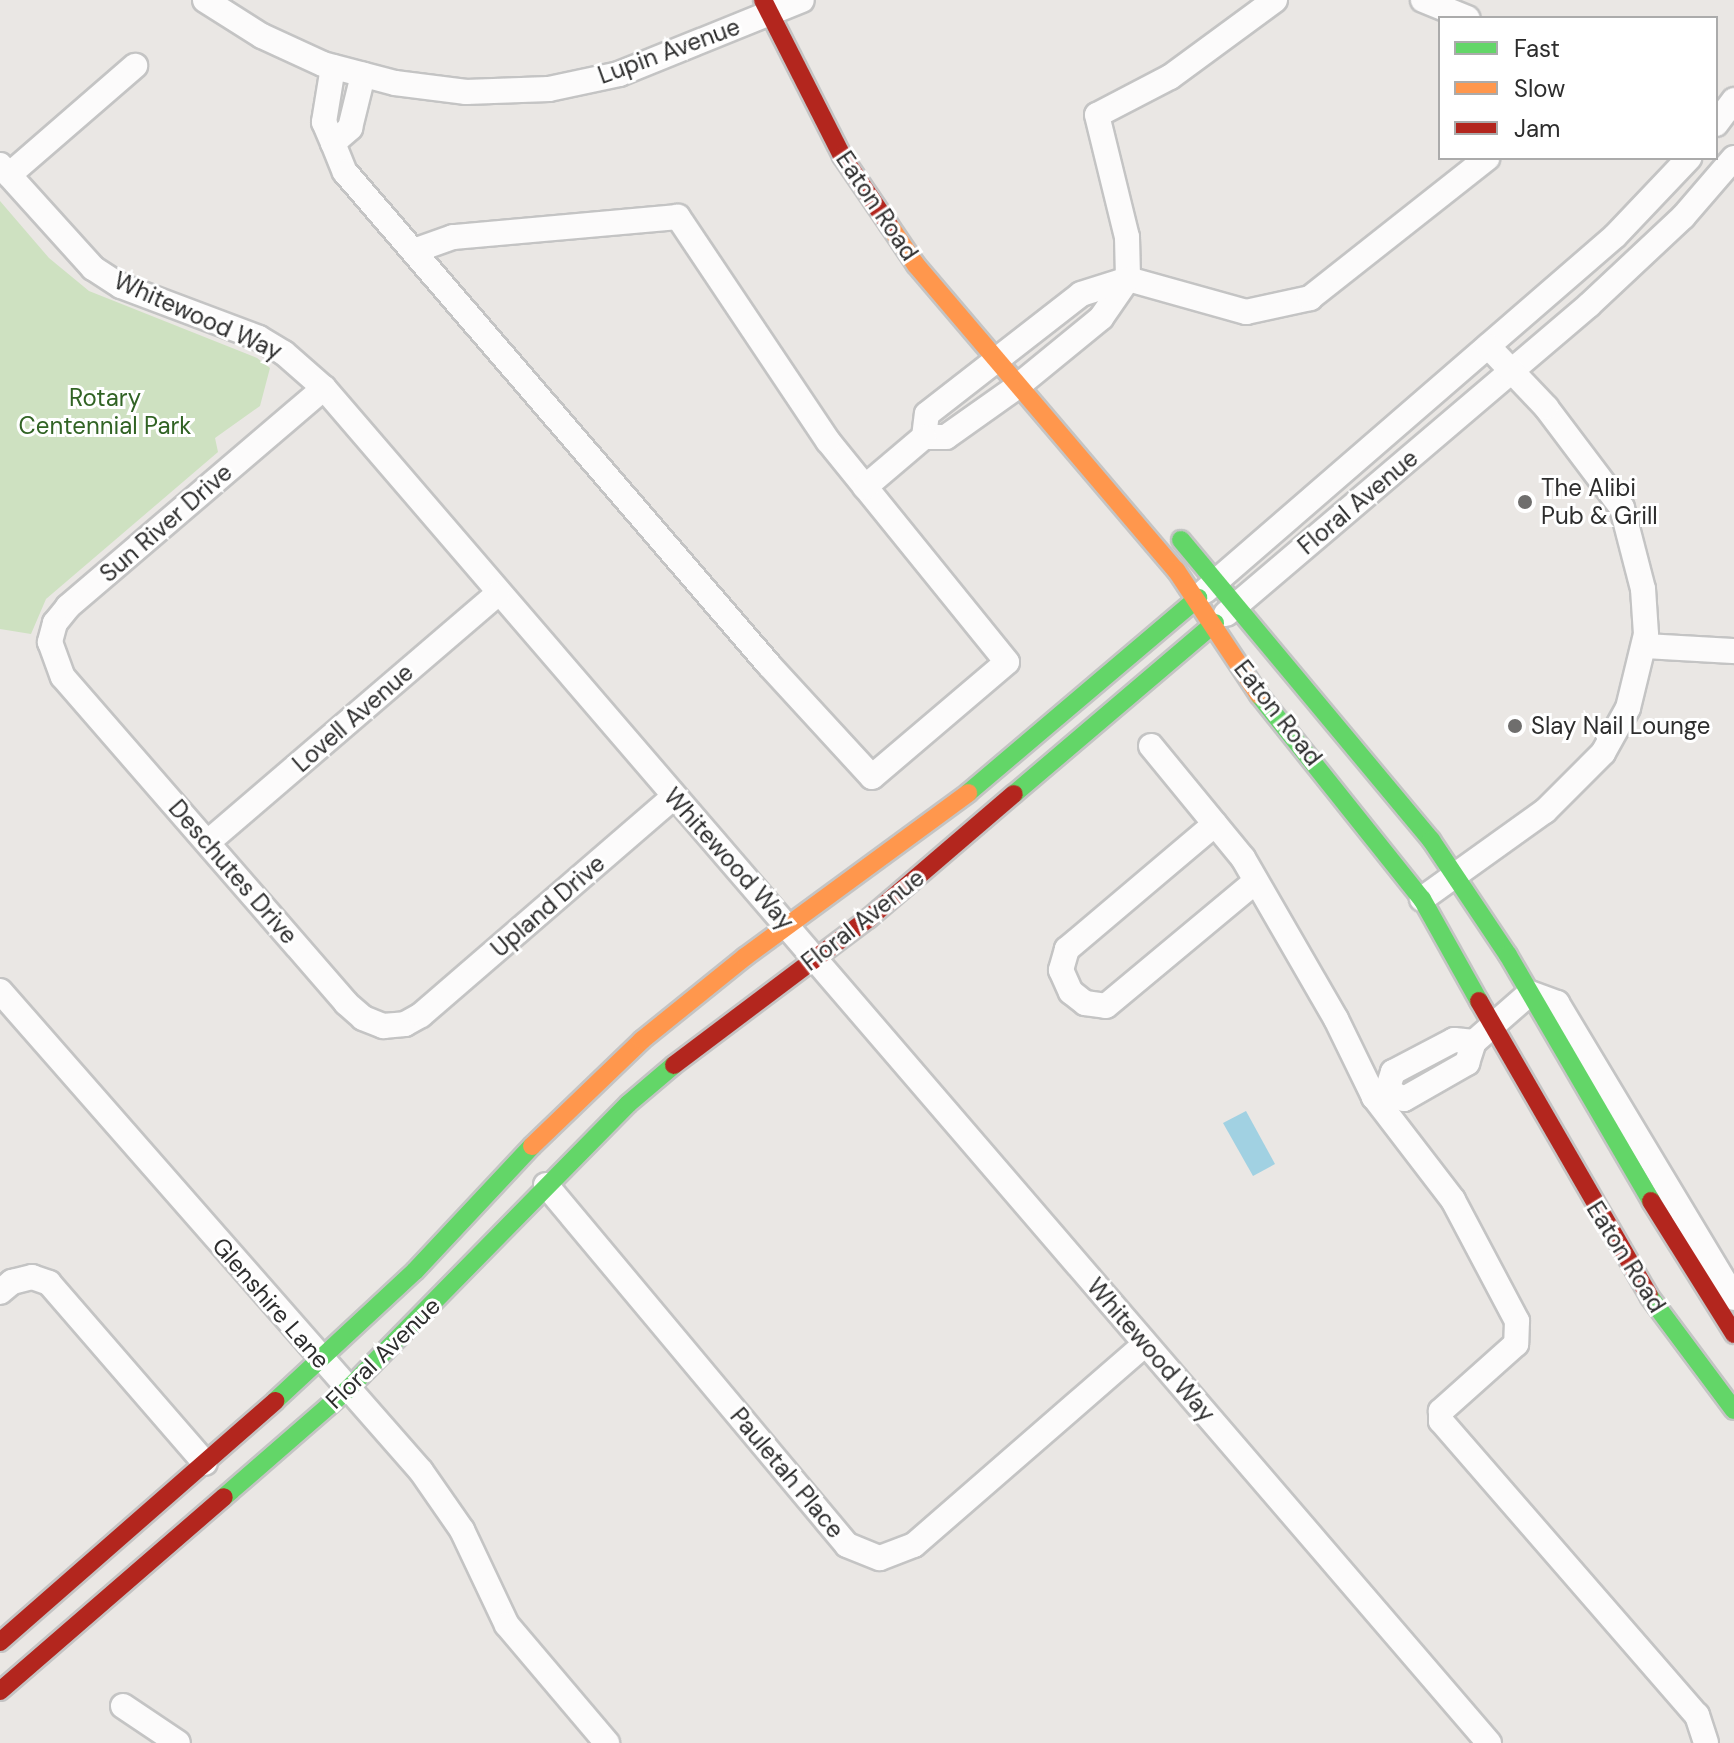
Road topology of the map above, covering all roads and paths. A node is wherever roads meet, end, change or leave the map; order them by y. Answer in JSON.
{"nodes":[{"id":1,"x":205,"y":0,"type":"edge"},
{"id":2,"x":1275,"y":0,"type":"edge"},
{"id":3,"x":1423,"y":0,"type":"edge"},
{"id":4,"x":781,"y":4,"type":"edge"},
{"id":5,"x":1462,"y":16,"type":"edge"},
{"id":6,"x":135,"y":66,"type":"dead end"},
{"id":7,"x":333,"y":67,"type":"junction"},
{"id":8,"x":363,"y":75,"type":"junction"},
{"id":9,"x":1734,"y":100,"type":"edge"},
{"id":10,"x":1718,"y":121,"type":"edge"},
{"id":11,"x":333,"y":143,"type":"junction"},
{"id":12,"x":1734,"y":158,"type":"edge"},
{"id":13,"x":1484,"y":160,"type":"edge"},
{"id":14,"x":1687,"y":160,"type":"edge"},
{"id":15,"x":4,"y":170,"type":"edge"},
{"id":16,"x":414,"y":251,"type":"junction"},
{"id":17,"x":1128,"y":279,"type":"junction"},
{"id":18,"x":1488,"y":346,"type":"junction"},
{"id":19,"x":1004,"y":356,"type":"junction"},
{"id":20,"x":1512,"y":372,"type":"junction"},
{"id":21,"x":1032,"y":381,"type":"junction"},
{"id":22,"x":324,"y":388,"type":"junction"},
{"id":23,"x":924,"y":437,"type":"junction"},
{"id":24,"x":865,"y":487,"type":"junction"},
{"id":25,"x":1166,"y":523,"type":"dead end"},
{"id":26,"x":1217,"y":581,"type":"junction"},
{"id":27,"x":497,"y":594,"type":"junction"},
{"id":28,"x":1198,"y":598,"type":"junction"},
{"id":29,"x":1237,"y":604,"type":"junction"},
{"id":30,"x":1215,"y":623,"type":"junction"},
{"id":31,"x":1644,"y":646,"type":"junction"},
{"id":32,"x":1734,"y":651,"type":"edge"},
{"id":33,"x":63,"y":677,"type":"joint"},
{"id":34,"x":1151,"y":746,"type":"dead end"},
{"id":35,"x":674,"y":797,"type":"junction"},
{"id":36,"x":1215,"y":824,"type":"junction"},
{"id":37,"x":208,"y":842,"type":"junction"},
{"id":38,"x":1456,"y":877,"type":"junction"},
{"id":39,"x":1256,"y":881,"type":"junction"},
{"id":40,"x":1422,"y":899,"type":"junction"},
{"id":41,"x":789,"y":927,"type":"junction"},
{"id":42,"x":816,"y":958,"type":"junction"},
{"id":43,"x":0,"y":991,"type":"edge"},
{"id":44,"x":1530,"y":993,"type":"junction"},
{"id":45,"x":421,"y":1015,"type":"joint"},
{"id":46,"x":1483,"y":1034,"type":"junction"},
{"id":47,"x":1380,"y":1094,"type":"junction"},
{"id":48,"x":546,"y":1185,"type":"junction"},
{"id":49,"x":0,"y":1292,"type":"edge"},
{"id":50,"x":1734,"y":1298,"type":"edge"},
{"id":51,"x":1734,"y":1334,"type":"edge"},
{"id":52,"x":1145,"y":1344,"type":"junction"},
{"id":53,"x":321,"y":1361,"type":"junction"},
{"id":54,"x":347,"y":1390,"type":"junction"},
{"id":55,"x":1734,"y":1410,"type":"edge"},
{"id":56,"x":205,"y":1463,"type":"junction"},
{"id":57,"x":0,"y":1642,"type":"edge"},
{"id":58,"x":0,"y":1691,"type":"edge"},
{"id":59,"x":123,"y":1706,"type":"dead end"},
{"id":60,"x":178,"y":1743,"type":"edge"},
{"id":61,"x":607,"y":1743,"type":"edge"},
{"id":62,"x":1489,"y":1743,"type":"edge"},
{"id":63,"x":1706,"y":1743,"type":"edge"}],
"edges":[{"from":1,"to":7,"type":"street","name":"Lupin Avenue"},
{"from":2,"to":17,"type":"street"},
{"from":3,"to":5,"type":"street"},
{"from":4,"to":8,"type":"street","name":"Lupin Avenue"},
{"from":4,"to":19,"type":"street","name":"Eaton Road"},
{"from":6,"to":15,"type":"street"},
{"from":7,"to":8,"type":"street","name":"Lupin Avenue"},
{"from":7,"to":11,"type":"street"},
{"from":8,"to":11,"type":"street"},
{"from":9,"to":10,"type":"street"},
{"from":11,"to":16,"type":"street"},
{"from":12,"to":20,"type":"street","name":"Floral Avenue"},
{"from":13,"to":17,"type":"street"},
{"from":14,"to":18,"type":"street","name":"Floral Avenue"},
{"from":15,"to":22,"type":"street","name":"Whitewood Way"},
{"from":16,"to":24,"type":"street"},
{"from":16,"to":24,"type":"street"},
{"from":17,"to":19,"type":"street"},
{"from":17,"to":21,"type":"street"},
{"from":18,"to":20,"type":"street"},
{"from":18,"to":26,"type":"street","name":"Floral Avenue"},
{"from":19,"to":21,"type":"street","name":"Eaton Road"},
{"from":19,"to":23,"type":"street"},
{"from":20,"to":29,"type":"street","name":"Floral Avenue"},
{"from":20,"to":31,"type":"street"},
{"from":21,"to":23,"type":"street"},
{"from":21,"to":28,"type":"street","name":"Eaton Road"},
{"from":22,"to":27,"type":"street","name":"Whitewood Way"},
{"from":22,"to":33,"type":"street","name":"Sun River Drive"},
{"from":23,"to":24,"type":"street"},
{"from":25,"to":26,"type":"street","name":"Eaton Road"},
{"from":26,"to":28,"type":"street","name":"Floral Avenue"},
{"from":26,"to":29,"type":"street","name":"Eaton Road"},
{"from":27,"to":35,"type":"street","name":"Whitewood Way"},
{"from":27,"to":37,"type":"street","name":"Lovell Avenue"},
{"from":28,"to":30,"type":"street","name":"Eaton Road"},
{"from":28,"to":41,"type":"street","name":"Floral Avenue"},
{"from":29,"to":30,"type":"street","name":"Floral Avenue"},
{"from":29,"to":38,"type":"street","name":"Eaton Road"},
{"from":30,"to":40,"type":"street","name":"Eaton Road"},
{"from":30,"to":42,"type":"street","name":"Floral Avenue"},
{"from":31,"to":32,"type":"street"},
{"from":31,"to":38,"type":"street"},
{"from":33,"to":37,"type":"street","name":"Deschutes Drive"},
{"from":34,"to":36,"type":"street"},
{"from":35,"to":41,"type":"street","name":"Whitewood Way"},
{"from":35,"to":45,"type":"street","name":"Upland Drive"},
{"from":36,"to":39,"type":"street"},
{"from":36,"to":39,"type":"street"},
{"from":37,"to":45,"type":"street","name":"Deschutes Drive"},
{"from":38,"to":40,"type":"street"},
{"from":38,"to":44,"type":"street","name":"Eaton Road"},
{"from":39,"to":47,"type":"street"},
{"from":40,"to":46,"type":"street","name":"Eaton Road"},
{"from":41,"to":42,"type":"street","name":"Whitewood Way"},
{"from":41,"to":53,"type":"street","name":"Floral Avenue"},
{"from":42,"to":48,"type":"street","name":"Floral Avenue"},
{"from":42,"to":52,"type":"street","name":"Whitewood Way"},
{"from":43,"to":53,"type":"street","name":"Glenshire Lane"},
{"from":44,"to":46,"type":"street"},
{"from":44,"to":50,"type":"street","name":"Eaton Road"},
{"from":44,"to":51,"type":"street","name":"Eaton Road"},
{"from":46,"to":47,"type":"street"},
{"from":46,"to":55,"type":"street","name":"Eaton Road"},
{"from":47,"to":63,"type":"street"},
{"from":48,"to":52,"type":"street","name":"Pauletah Place"},
{"from":48,"to":54,"type":"street","name":"Floral Avenue"},
{"from":49,"to":56,"type":"street"},
{"from":52,"to":62,"type":"street","name":"Whitewood Way"},
{"from":53,"to":54,"type":"street","name":"Glenshire Lane"},
{"from":53,"to":56,"type":"street","name":"Floral Avenue"},
{"from":54,"to":58,"type":"street","name":"Floral Avenue"},
{"from":54,"to":61,"type":"street","name":"Glenshire Lane"},
{"from":56,"to":57,"type":"street","name":"Floral Avenue"},
{"from":59,"to":60,"type":"street"}]}
